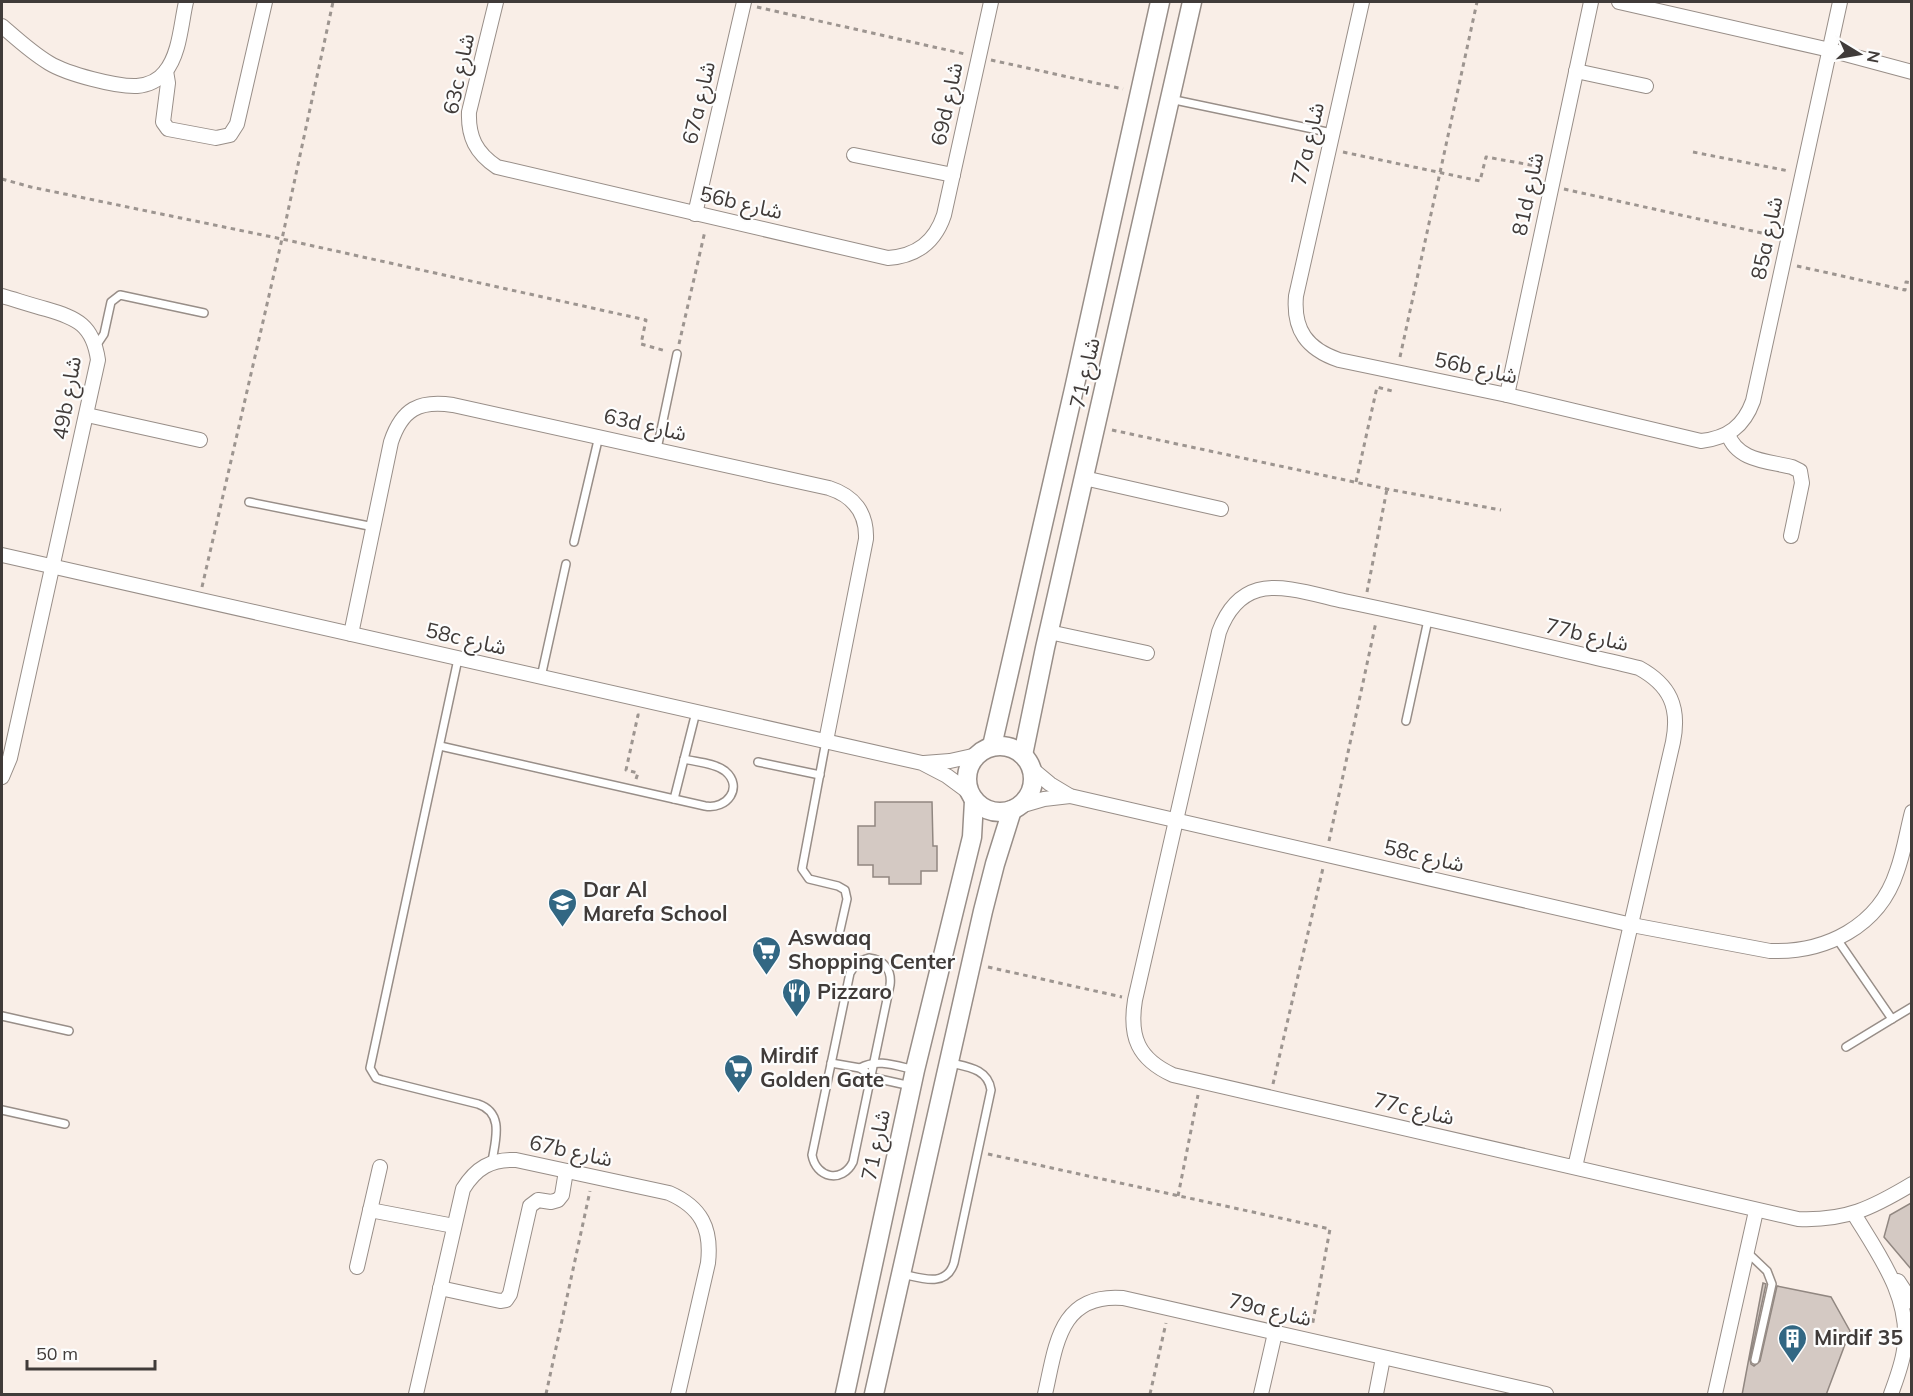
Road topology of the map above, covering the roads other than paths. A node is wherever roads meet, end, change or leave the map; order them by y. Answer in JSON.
{"nodes":[{"id":1,"x":186,"y":2,"type":"edge"},
{"id":2,"x":265,"y":2,"type":"edge"},
{"id":3,"x":496,"y":2,"type":"edge"},
{"id":4,"x":991,"y":2,"type":"edge"},
{"id":5,"x":1160,"y":2,"type":"edge"},
{"id":6,"x":1192,"y":2,"type":"edge"},
{"id":7,"x":1362,"y":2,"type":"edge"},
{"id":8,"x":1591,"y":2,"type":"edge"},
{"id":9,"x":1619,"y":2,"type":"edge"},
{"id":10,"x":1840,"y":2,"type":"edge"},
{"id":11,"x":743,"y":3,"type":"edge"},
{"id":12,"x":2,"y":26,"type":"edge"},
{"id":13,"x":1830,"y":50,"type":"junction"},
{"id":14,"x":166,"y":71,"type":"junction"},
{"id":15,"x":1576,"y":71,"type":"junction"},
{"id":16,"x":1911,"y":72,"type":"edge"},
{"id":17,"x":1646,"y":86,"type":"dead end"},
{"id":18,"x":1170,"y":99,"type":"junction"},
{"id":19,"x":1332,"y":133,"type":"junction"},
{"id":20,"x":854,"y":155,"type":"dead end"},
{"id":21,"x":509,"y":171,"type":"joint"},
{"id":22,"x":953,"y":175,"type":"junction"},
{"id":23,"x":944,"y":215,"type":"joint"},
{"id":24,"x":702,"y":216,"type":"junction"},
{"id":25,"x":2,"y":296,"type":"edge"},
{"id":26,"x":1296,"y":296,"type":"joint"},
{"id":27,"x":204,"y":313,"type":"dead end"},
{"id":28,"x":96,"y":346,"type":"junction"},
{"id":29,"x":677,"y":354,"type":"road end"},
{"id":30,"x":1507,"y":395,"type":"junction"},
{"id":31,"x":87,"y":415,"type":"junction"},
{"id":32,"x":1728,"y":434,"type":"junction"},
{"id":33,"x":599,"y":436,"type":"junction"},
{"id":34,"x":200,"y":440,"type":"dead end"},
{"id":35,"x":657,"y":449,"type":"junction"},
{"id":36,"x":1084,"y":478,"type":"junction"},
{"id":37,"x":249,"y":502,"type":"dead end"},
{"id":38,"x":1221,"y":508,"type":"dead end"},
{"id":39,"x":374,"y":527,"type":"junction"},
{"id":40,"x":1791,"y":536,"type":"dead end"},
{"id":41,"x":574,"y":542,"type":"dead end"},
{"id":42,"x":2,"y":555,"type":"edge"},
{"id":43,"x":566,"y":564,"type":"dead end"},
{"id":44,"x":52,"y":568,"type":"junction"},
{"id":45,"x":1428,"y":620,"type":"junction"},
{"id":46,"x":1049,"y":632,"type":"junction"},
{"id":47,"x":351,"y":634,"type":"junction"},
{"id":48,"x":1147,"y":653,"type":"dead end"},
{"id":49,"x":459,"y":659,"type":"junction"},
{"id":50,"x":542,"y":677,"type":"junction"},
{"id":51,"x":696,"y":712,"type":"junction"},
{"id":52,"x":1406,"y":721,"type":"dead end"},
{"id":53,"x":826,"y":741,"type":"junction"},
{"id":54,"x":440,"y":746,"type":"junction"},
{"id":55,"x":985,"y":751,"type":"junction"},
{"id":56,"x":684,"y":759,"type":"junction"},
{"id":57,"x":758,"y":762,"type":"dead end"},
{"id":58,"x":1028,"y":762,"type":"junction"},
{"id":59,"x":922,"y":763,"type":"junction"},
{"id":60,"x":820,"y":774,"type":"junction"},
{"id":61,"x":2,"y":777,"type":"edge"},
{"id":62,"x":1070,"y":796,"type":"junction"},
{"id":63,"x":972,"y":797,"type":"junction"},
{"id":64,"x":674,"y":799,"type":"junction"},
{"id":65,"x":1016,"y":808,"type":"junction"},
{"id":66,"x":1911,"y":812,"type":"edge"},
{"id":67,"x":1176,"y":820,"type":"junction"},
{"id":68,"x":1632,"y":925,"type":"junction"},
{"id":69,"x":840,"y":930,"type":"dead end"},
{"id":70,"x":1837,"y":939,"type":"junction"},
{"id":71,"x":1911,"y":1007,"type":"edge"},
{"id":72,"x":2,"y":1016,"type":"edge"},
{"id":73,"x":1892,"y":1019,"type":"junction"},
{"id":74,"x":69,"y":1031,"type":"dead end"},
{"id":75,"x":1846,"y":1047,"type":"dead end"},
{"id":76,"x":872,"y":1062,"type":"junction"},
{"id":77,"x":831,"y":1063,"type":"junction"},
{"id":78,"x":949,"y":1063,"type":"junction"},
{"id":79,"x":860,"y":1068,"type":"junction"},
{"id":80,"x":870,"y":1076,"type":"junction"},
{"id":81,"x":913,"y":1078,"type":"junction"},
{"id":82,"x":2,"y":1110,"type":"edge"},
{"id":83,"x":65,"y":1124,"type":"dead end"},
{"id":84,"x":492,"y":1162,"type":"junction"},
{"id":85,"x":380,"y":1167,"type":"dead end"},
{"id":86,"x":1575,"y":1167,"type":"junction"},
{"id":87,"x":567,"y":1171,"type":"junction"},
{"id":88,"x":1911,"y":1184,"type":"edge"},
{"id":89,"x":370,"y":1210,"type":"junction"},
{"id":90,"x":1756,"y":1210,"type":"junction"},
{"id":91,"x":1854,"y":1214,"type":"junction"},
{"id":92,"x":454,"y":1226,"type":"junction"},
{"id":93,"x":1747,"y":1252,"type":"junction"},
{"id":94,"x":1885,"y":1266,"type":"junction"},
{"id":95,"x":357,"y":1267,"type":"dead end"},
{"id":96,"x":902,"y":1274,"type":"junction"},
{"id":97,"x":440,"y":1288,"type":"junction"},
{"id":98,"x":1911,"y":1302,"type":"edge"},
{"id":99,"x":1275,"y":1333,"type":"junction"},
{"id":100,"x":1911,"y":1356,"type":"edge"},
{"id":101,"x":1383,"y":1358,"type":"junction"},
{"id":102,"x":1755,"y":1360,"type":"dead end"},
{"id":103,"x":1893,"y":1392,"type":"edge"},
{"id":104,"x":416,"y":1395,"type":"edge"},
{"id":105,"x":678,"y":1395,"type":"edge"},
{"id":106,"x":845,"y":1395,"type":"edge"},
{"id":107,"x":874,"y":1395,"type":"edge"},
{"id":108,"x":1045,"y":1395,"type":"edge"},
{"id":109,"x":1262,"y":1395,"type":"edge"},
{"id":110,"x":1376,"y":1395,"type":"edge"},
{"id":111,"x":1546,"y":1395,"type":"edge"},
{"id":112,"x":1715,"y":1395,"type":"edge"}],
"edges":[{"from":1,"to":14,"type":"street"},
{"from":2,"to":14,"type":"street"},
{"from":3,"to":21,"type":"street","name":"63c شارع"},
{"from":4,"to":22,"type":"street","name":"69d شارع"},
{"from":5,"to":55,"type":"street","name":"شارع 71"},
{"from":6,"to":18,"type":"street","name":"شارع 71"},
{"from":7,"to":19,"type":"street","name":"77a شارع"},
{"from":8,"to":15,"type":"street","name":"81d شارع"},
{"from":9,"to":13,"type":"street"},
{"from":10,"to":13,"type":"street","name":"85a شارع"},
{"from":11,"to":24,"type":"street","name":"67a شارع"},
{"from":12,"to":14,"type":"street"},
{"from":13,"to":16,"type":"street"},
{"from":13,"to":32,"type":"street","name":"85a شارع"},
{"from":15,"to":17,"type":"street"},
{"from":15,"to":30,"type":"street","name":"81d شارع"},
{"from":18,"to":19,"type":"lane"},
{"from":18,"to":36,"type":"street","name":"شارع 71"},
{"from":19,"to":26,"type":"street","name":"77a شارع"},
{"from":20,"to":22,"type":"street"},
{"from":21,"to":24,"type":"street","name":"56b شارع"},
{"from":22,"to":23,"type":"street","name":"69d شارع"},
{"from":23,"to":24,"type":"street","name":"56b شارع"},
{"from":25,"to":28,"type":"street","name":"49b شارع"},
{"from":26,"to":30,"type":"street","name":"56b شارع"},
{"from":27,"to":28,"type":"lane"},
{"from":28,"to":31,"type":"street","name":"49b شارع"},
{"from":29,"to":35,"type":"lane"},
{"from":30,"to":32,"type":"street","name":"56b شارع"},
{"from":31,"to":34,"type":"street"},
{"from":31,"to":44,"type":"street","name":"49b شارع"},
{"from":32,"to":40,"type":"street"},
{"from":33,"to":35,"type":"street","name":"63d شارع"},
{"from":33,"to":39,"type":"street","name":"63d شارع"},
{"from":33,"to":41,"type":"lane"},
{"from":35,"to":53,"type":"street","name":"63d شارع"},
{"from":36,"to":38,"type":"street"},
{"from":36,"to":46,"type":"street","name":"شارع 71"},
{"from":37,"to":39,"type":"lane"},
{"from":39,"to":47,"type":"street","name":"63d شارع"},
{"from":42,"to":44,"type":"street","name":"58c شارع"},
{"from":43,"to":50,"type":"lane"},
{"from":44,"to":47,"type":"street","name":"58c شارع"},
{"from":44,"to":61,"type":"street","name":"49b شارع"},
{"from":45,"to":52,"type":"lane"},
{"from":45,"to":67,"type":"street","name":"77b شارع"},
{"from":45,"to":68,"type":"street","name":"77b شارع"},
{"from":46,"to":48,"type":"street"},
{"from":46,"to":58,"type":"street","name":"شارع 71"},
{"from":47,"to":49,"type":"street","name":"58c شارع"},
{"from":49,"to":50,"type":"street","name":"58c شارع"},
{"from":49,"to":54,"type":"lane"},
{"from":50,"to":51,"type":"street","name":"58c شارع"},
{"from":51,"to":53,"type":"street","name":"58c شارع"},
{"from":51,"to":56,"type":"lane"},
{"from":53,"to":59,"type":"street","name":"58c شارع"},
{"from":53,"to":60,"type":"lane"},
{"from":54,"to":64,"type":"lane"},
{"from":54,"to":84,"type":"lane"},
{"from":55,"to":58,"type":"street"},
{"from":55,"to":59,"type":"street","name":"58c شارع"},
{"from":55,"to":63,"type":"street"},
{"from":56,"to":64,"type":"lane"},
{"from":56,"to":64,"type":"lane"},
{"from":57,"to":60,"type":"lane"},
{"from":58,"to":62,"type":"street","name":"58c شارع"},
{"from":58,"to":65,"type":"street"},
{"from":59,"to":63,"type":"street","name":"58c شارع"},
{"from":60,"to":69,"type":"lane"},
{"from":62,"to":65,"type":"street","name":"58c شارع"},
{"from":62,"to":67,"type":"street","name":"58c شارع"},
{"from":63,"to":65,"type":"street"},
{"from":63,"to":81,"type":"street","name":"شارع 71"},
{"from":65,"to":78,"type":"street"},
{"from":66,"to":70,"type":"street","name":"58c شارع"},
{"from":67,"to":68,"type":"street","name":"58c شارع"},
{"from":67,"to":86,"type":"street","name":"77c شارع"},
{"from":68,"to":70,"type":"street","name":"58c شارع"},
{"from":68,"to":86,"type":"street","name":"77b شارع"},
{"from":70,"to":73,"type":"lane"},
{"from":71,"to":73,"type":"lane"},
{"from":72,"to":74,"type":"lane"},
{"from":73,"to":75,"type":"lane"},
{"from":76,"to":77,"type":"lane"},
{"from":76,"to":79,"type":"lane"},
{"from":76,"to":80,"type":"lane"},
{"from":76,"to":81,"type":"lane"},
{"from":77,"to":79,"type":"lane"},
{"from":77,"to":80,"type":"lane"},
{"from":78,"to":96,"type":"street"},
{"from":78,"to":96,"type":"lane"},
{"from":79,"to":80,"type":"lane"},
{"from":80,"to":81,"type":"lane"},
{"from":81,"to":106,"type":"street","name":"شارع 71"},
{"from":82,"to":83,"type":"lane"},
{"from":84,"to":87,"type":"street","name":"67b شارع"},
{"from":84,"to":92,"type":"street"},
{"from":85,"to":89,"type":"street"},
{"from":86,"to":90,"type":"street","name":"77c شارع"},
{"from":87,"to":97,"type":"street"},
{"from":87,"to":105,"type":"street","name":"67b شارع"},
{"from":88,"to":91,"type":"street","name":"77c شارع"},
{"from":89,"to":92,"type":"street"},
{"from":89,"to":95,"type":"street"},
{"from":90,"to":91,"type":"street","name":"77c شارع"},
{"from":90,"to":93,"type":"street"},
{"from":91,"to":94,"type":"street"},
{"from":92,"to":97,"type":"street"},
{"from":93,"to":102,"type":"lane"},
{"from":93,"to":112,"type":"street"},
{"from":94,"to":98,"type":"street"},
{"from":94,"to":103,"type":"street"},
{"from":96,"to":107,"type":"street"},
{"from":97,"to":104,"type":"street"},
{"from":99,"to":101,"type":"street","name":"79a شارع"},
{"from":99,"to":108,"type":"street","name":"79a شارع"},
{"from":99,"to":109,"type":"street"},
{"from":100,"to":103,"type":"street"},
{"from":101,"to":110,"type":"street"},
{"from":101,"to":111,"type":"street","name":"79a شارع"}]}
